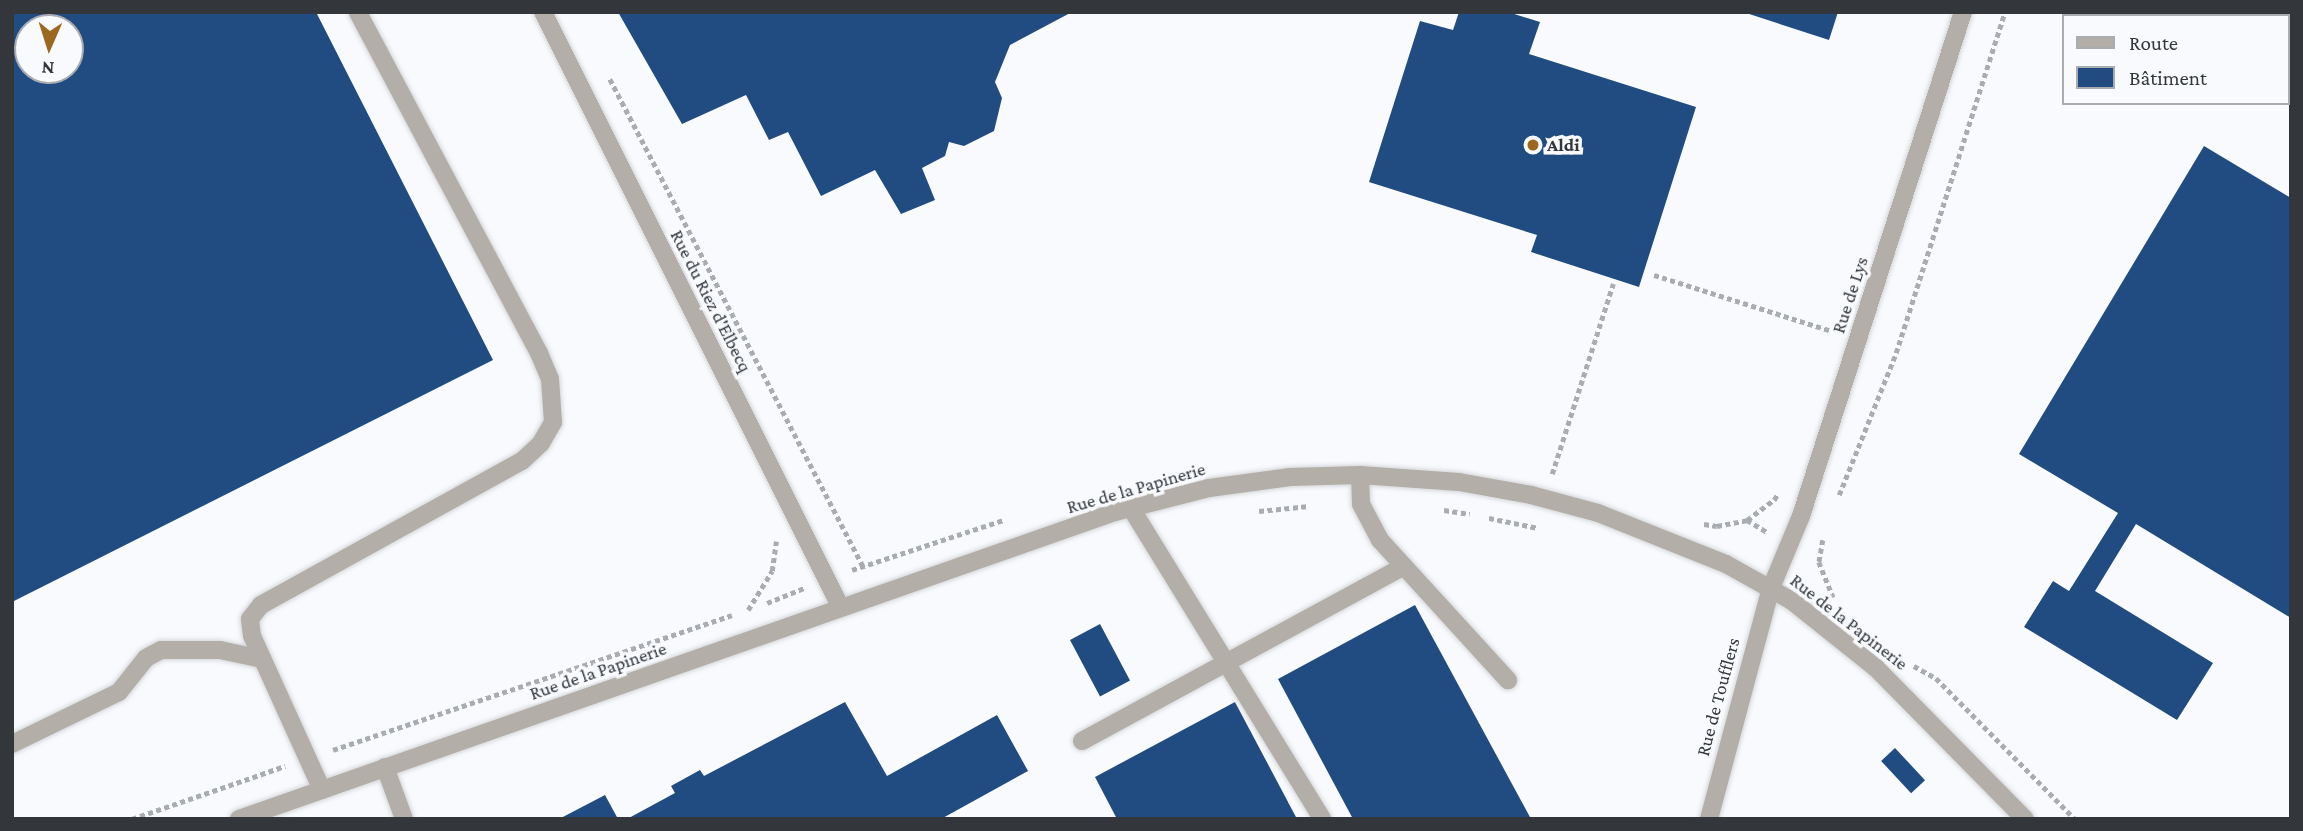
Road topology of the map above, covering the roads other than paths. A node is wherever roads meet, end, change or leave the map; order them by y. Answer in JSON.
{"nodes":[{"id":1,"x":358,"y":12,"type":"edge"},
{"id":2,"x":543,"y":12,"type":"edge"},
{"id":3,"x":1963,"y":12,"type":"edge"},
{"id":4,"x":1360,"y":475,"type":"junction"},
{"id":5,"x":1131,"y":508,"type":"junction"},
{"id":6,"x":1404,"y":566,"type":"junction"},
{"id":7,"x":1771,"y":588,"type":"junction"},
{"id":8,"x":841,"y":608,"type":"junction"},
{"id":9,"x":262,"y":659,"type":"junction"},
{"id":10,"x":1229,"y":662,"type":"junction"},
{"id":11,"x":1508,"y":680,"type":"dead end"},
{"id":12,"x":1082,"y":741,"type":"dead end"},
{"id":13,"x":12,"y":744,"type":"edge"},
{"id":14,"x":386,"y":767,"type":"junction"},
{"id":15,"x":322,"y":790,"type":"junction"},
{"id":16,"x":239,"y":819,"type":"edge"},
{"id":17,"x":404,"y":819,"type":"edge"},
{"id":18,"x":1322,"y":819,"type":"edge"},
{"id":19,"x":1709,"y":819,"type":"edge"},
{"id":20,"x":2025,"y":819,"type":"edge"}],
"edges":[{"from":1,"to":9,"type":"street"},
{"from":2,"to":8,"type":"street","name":"Rue du Riez d'Elbecq"},
{"from":3,"to":7,"type":"street","name":"Rue de Lys"},
{"from":4,"to":5,"type":"street","name":"Rue de la Papinerie"},
{"from":4,"to":6,"type":"street"},
{"from":4,"to":7,"type":"street","name":"Rue de la Papinerie"},
{"from":5,"to":8,"type":"street","name":"Rue de la Papinerie"},
{"from":5,"to":10,"type":"street"},
{"from":6,"to":10,"type":"street"},
{"from":6,"to":11,"type":"street"},
{"from":7,"to":19,"type":"street","name":"Rue de Toufflers"},
{"from":7,"to":20,"type":"street","name":"Rue de la Papinerie"},
{"from":8,"to":14,"type":"street","name":"Rue de la Papinerie"},
{"from":9,"to":13,"type":"street"},
{"from":9,"to":15,"type":"street"},
{"from":10,"to":12,"type":"street"},
{"from":10,"to":18,"type":"street"},
{"from":14,"to":15,"type":"street","name":"Rue de la Papinerie"},
{"from":14,"to":17,"type":"street"},
{"from":15,"to":16,"type":"street","name":"Rue de la Papinerie"}]}
